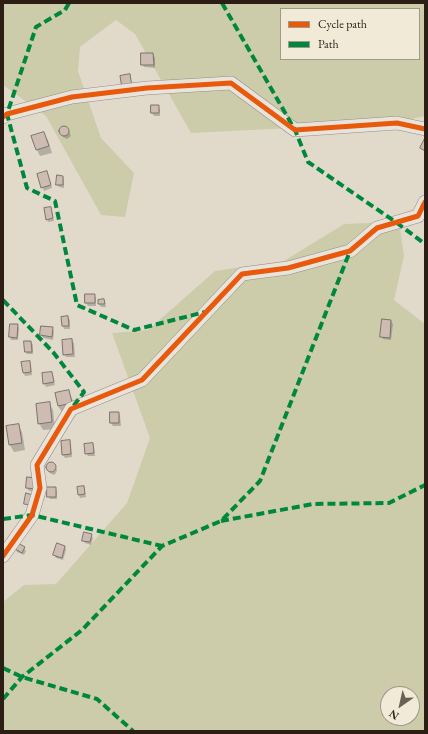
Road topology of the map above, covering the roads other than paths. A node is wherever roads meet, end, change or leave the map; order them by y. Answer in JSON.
{"nodes":[{"id":1,"x":3,"y":117,"type":"edge"},
{"id":2,"x":425,"y":129,"type":"edge"},
{"id":3,"x":425,"y":202,"type":"edge"},
{"id":4,"x":3,"y":556,"type":"edge"}],
"edges":[{"from":1,"to":2,"type":"street"},
{"from":3,"to":4,"type":"street"}]}
